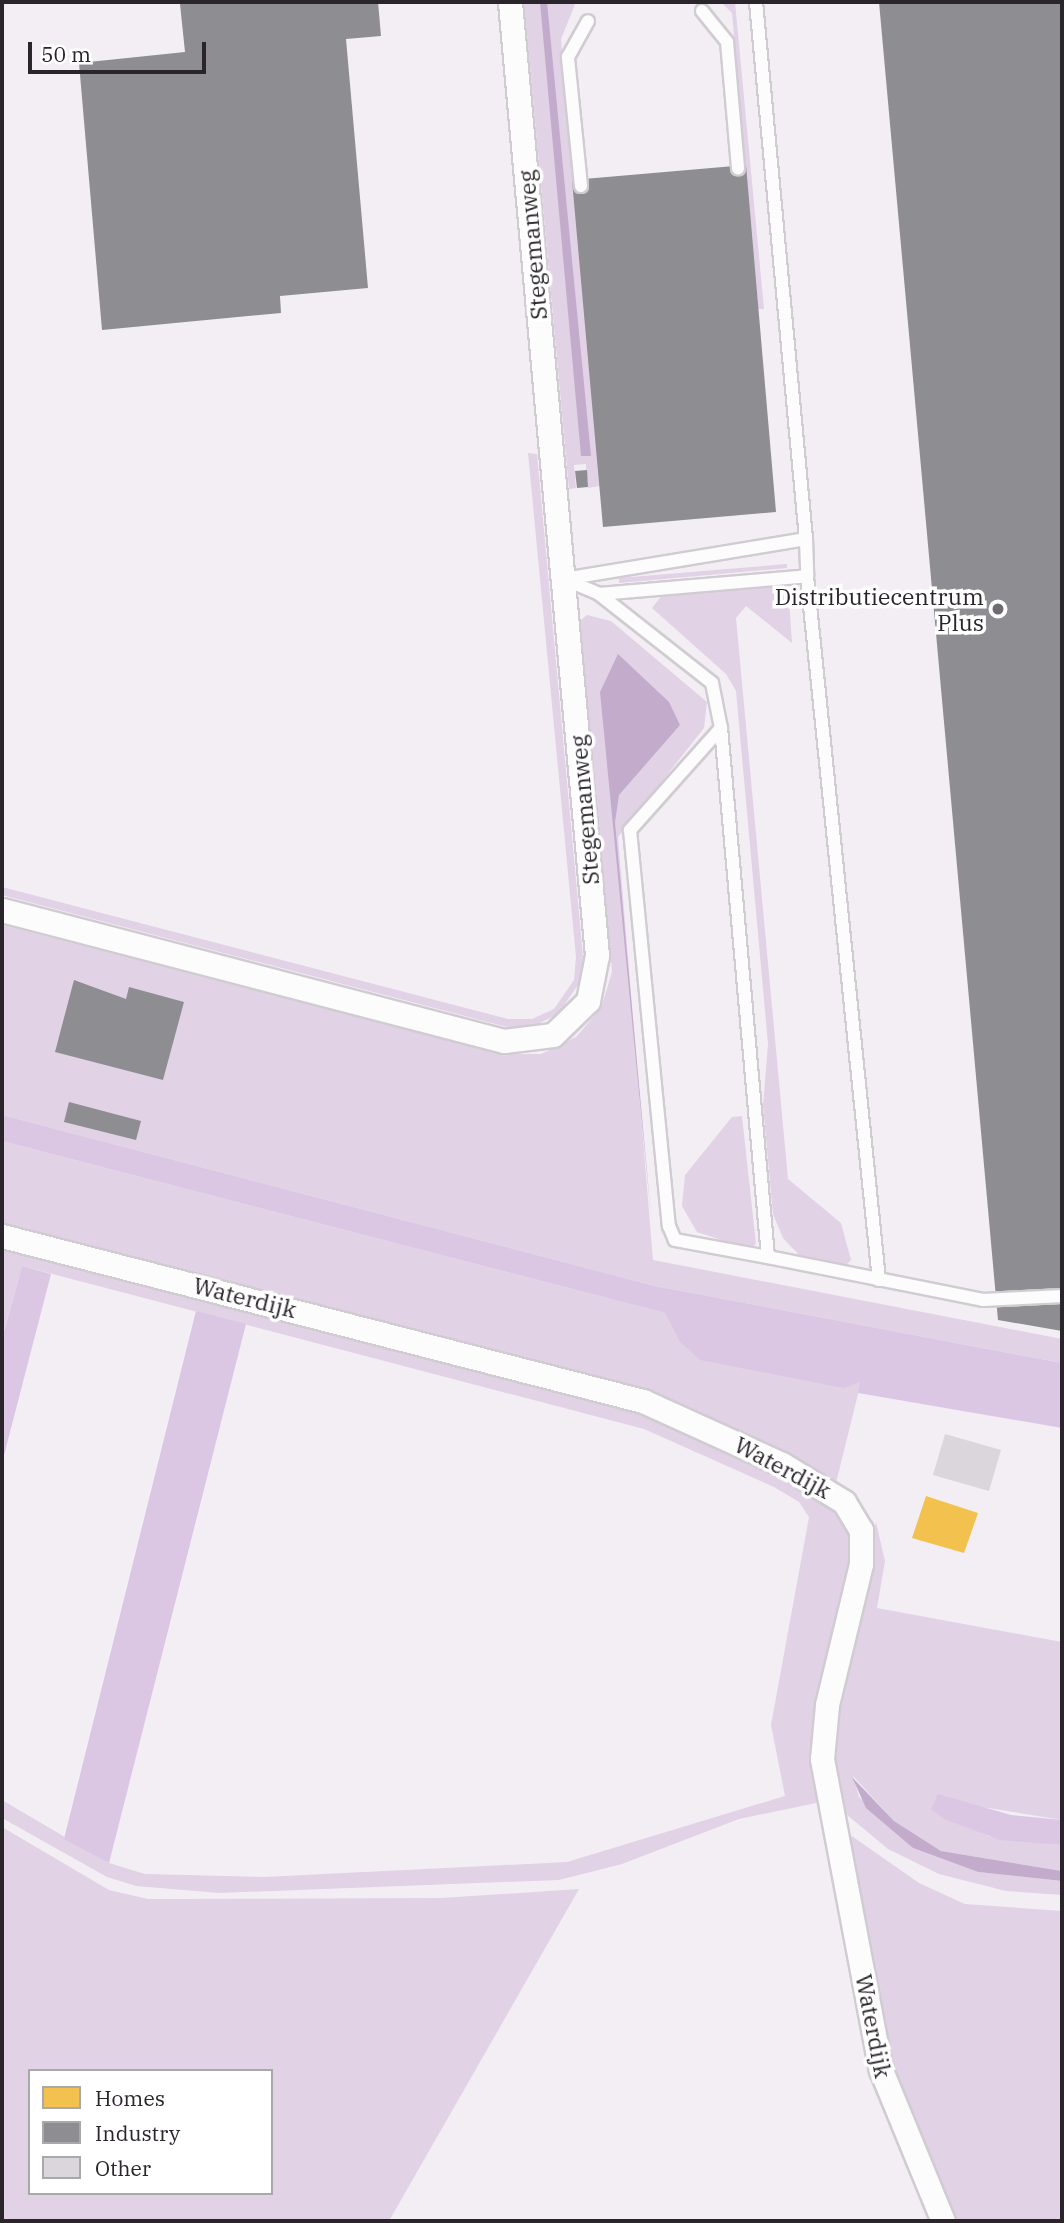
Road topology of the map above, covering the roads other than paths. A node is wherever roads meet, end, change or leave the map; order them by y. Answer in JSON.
{"nodes":[{"id":1,"x":510,"y":2,"type":"edge"},
{"id":2,"x":757,"y":2,"type":"edge"},
{"id":3,"x":702,"y":11,"type":"dead end"},
{"id":4,"x":588,"y":21,"type":"dead end"},
{"id":5,"x":738,"y":169,"type":"dead end"},
{"id":6,"x":581,"y":186,"type":"dead end"},
{"id":7,"x":806,"y":539,"type":"junction"},
{"id":8,"x":807,"y":576,"type":"junction"},
{"id":9,"x":564,"y":579,"type":"junction"},
{"id":10,"x":599,"y":594,"type":"junction"},
{"id":11,"x":721,"y":728,"type":"junction"},
{"id":12,"x":2,"y":910,"type":"edge"},
{"id":13,"x":2,"y":1236,"type":"edge"},
{"id":14,"x":768,"y":1257,"type":"junction"},
{"id":15,"x":879,"y":1280,"type":"junction"},
{"id":16,"x":1062,"y":1296,"type":"edge"},
{"id":17,"x":943,"y":2221,"type":"edge"}],
"edges":[{"from":1,"to":9,"type":"street","name":"Stegemanweg"},
{"from":2,"to":7,"type":"lane"},
{"from":3,"to":5,"type":"lane"},
{"from":4,"to":6,"type":"lane"},
{"from":7,"to":8,"type":"lane"},
{"from":7,"to":9,"type":"lane"},
{"from":8,"to":10,"type":"lane"},
{"from":8,"to":15,"type":"lane"},
{"from":9,"to":10,"type":"lane"},
{"from":9,"to":12,"type":"street","name":"Stegemanweg"},
{"from":10,"to":11,"type":"lane"},
{"from":11,"to":14,"type":"lane"},
{"from":11,"to":14,"type":"lane"},
{"from":13,"to":17,"type":"street","name":"Waterdijk"},
{"from":14,"to":15,"type":"lane"},
{"from":15,"to":16,"type":"lane"}]}
